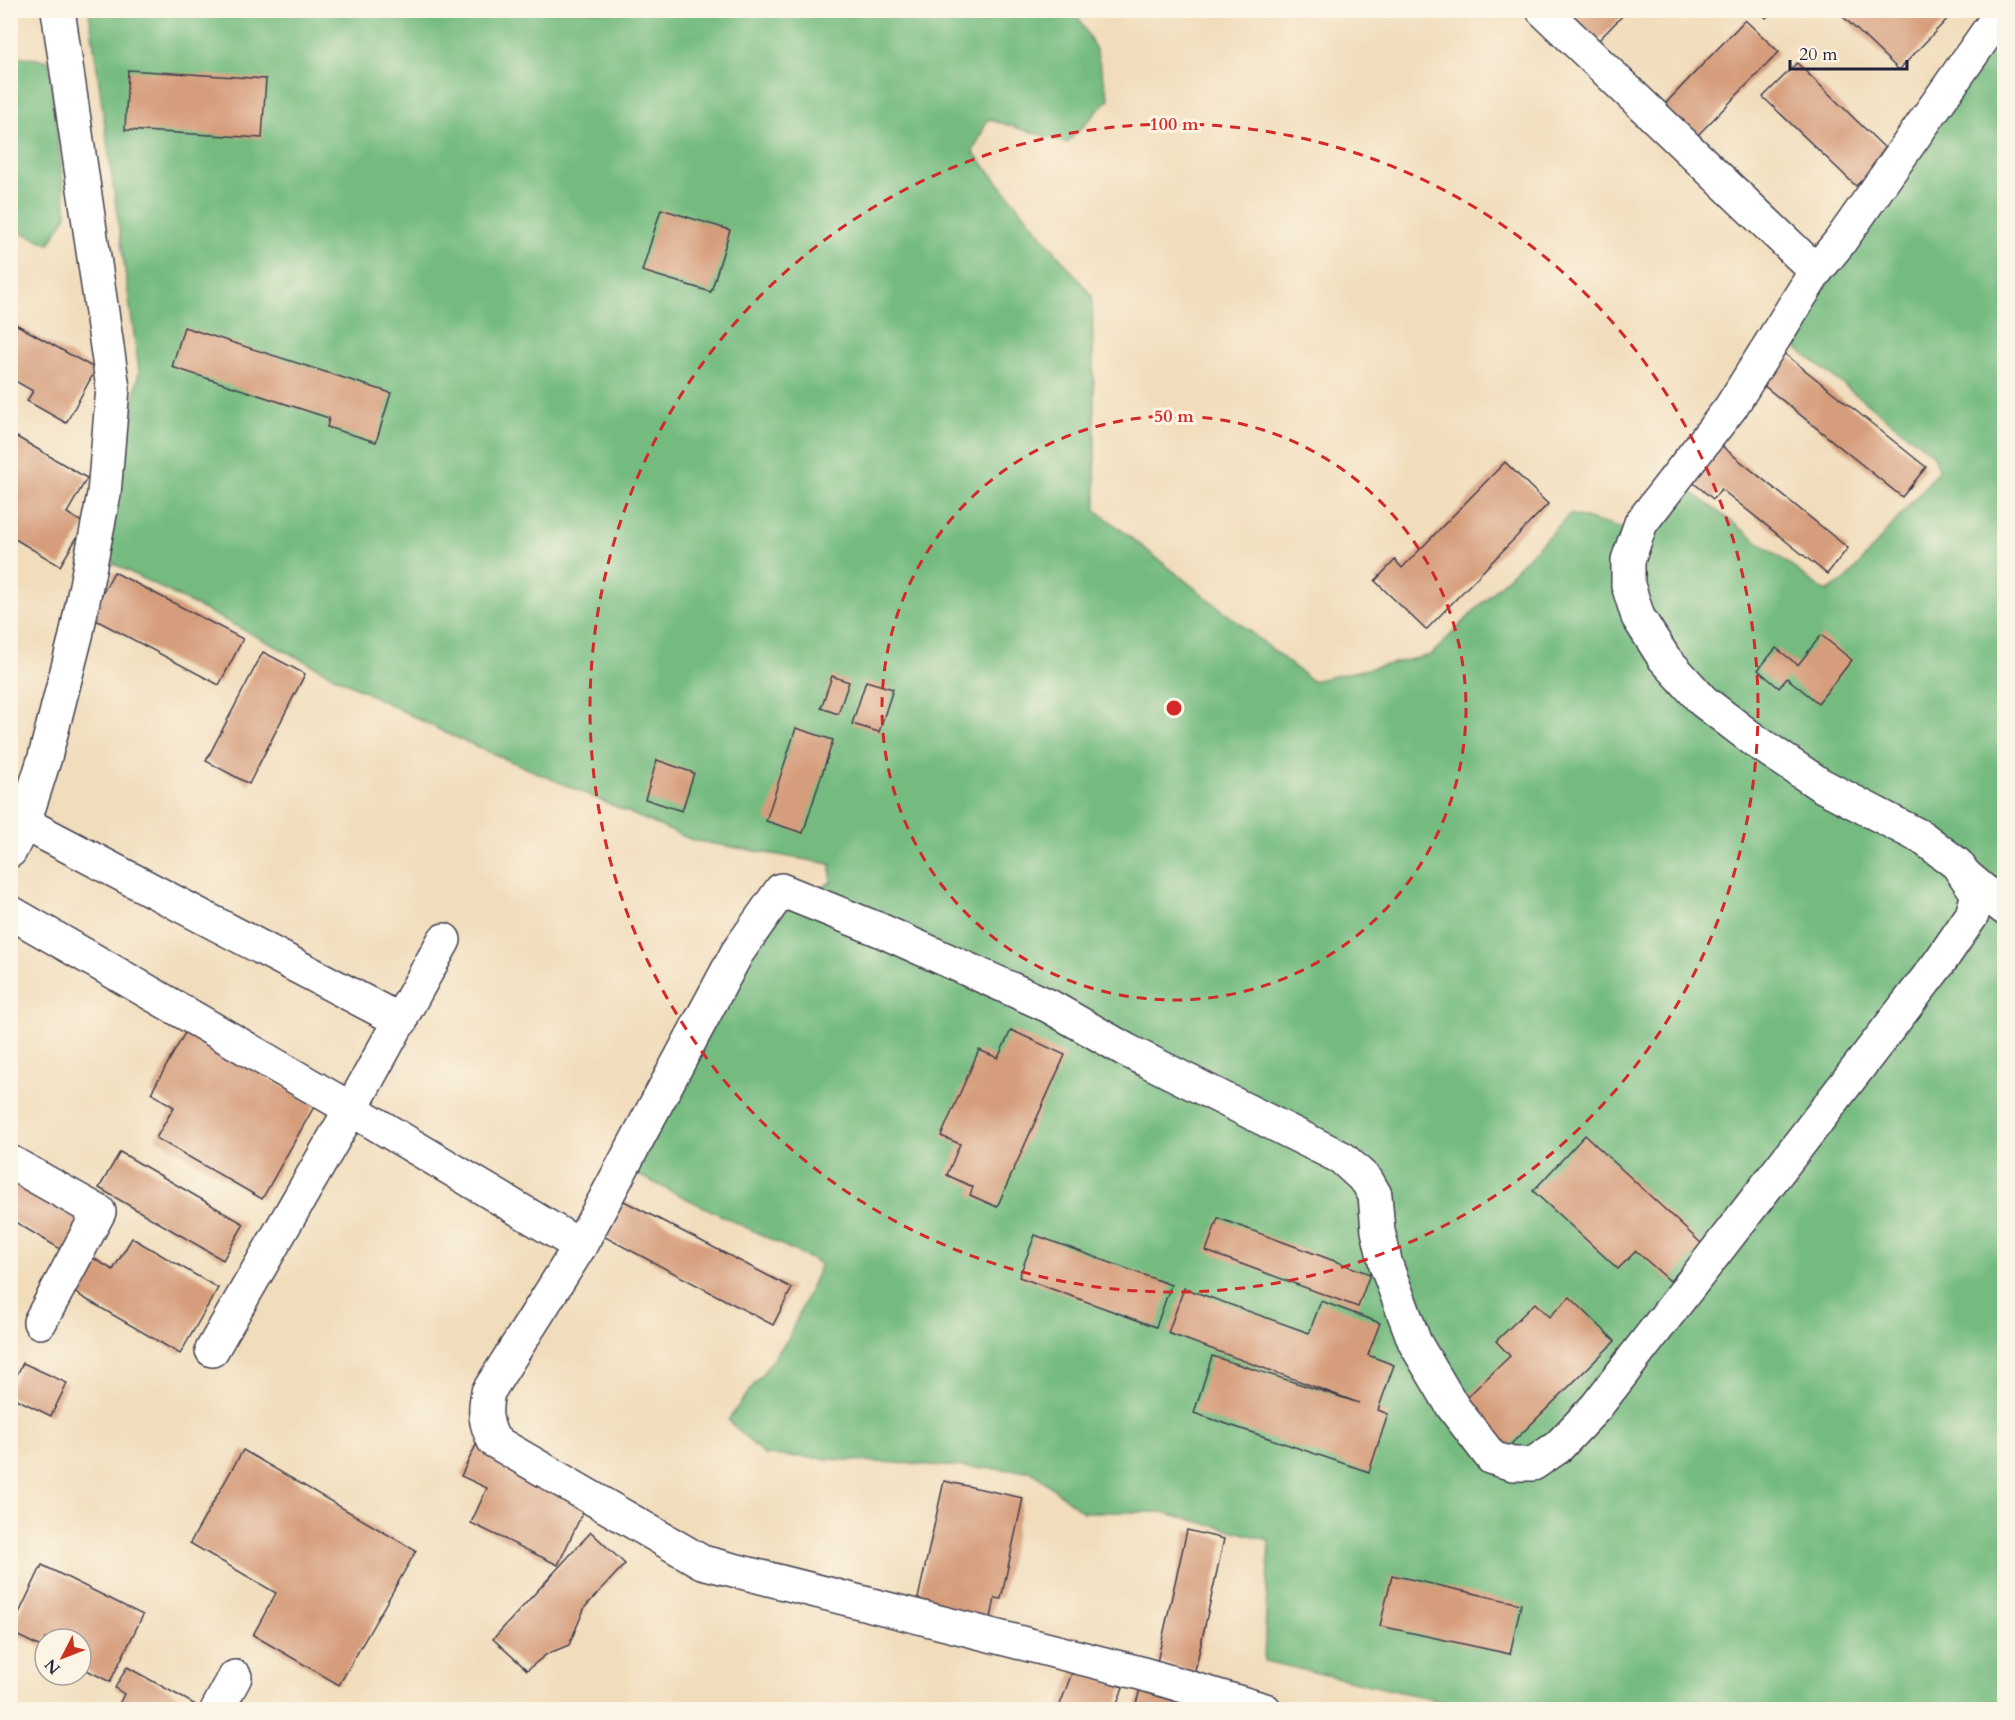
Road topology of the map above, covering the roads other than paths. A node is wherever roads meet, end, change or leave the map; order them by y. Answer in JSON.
{"nodes":[{"id":1,"x":58,"y":10,"type":"edge"},
{"id":2,"x":1543,"y":10,"type":"edge"},
{"id":3,"x":2003,"y":10,"type":"edge"},
{"id":4,"x":1816,"y":272,"type":"junction"},
{"id":5,"x":17,"y":837,"type":"edge"},
{"id":6,"x":1965,"y":875,"type":"junction"},
{"id":7,"x":2004,"y":908,"type":"edge"},
{"id":8,"x":10,"y":912,"type":"edge"},
{"id":9,"x":444,"y":940,"type":"dead end"},
{"id":10,"x":400,"y":1021,"type":"junction"},
{"id":11,"x":351,"y":1109,"type":"junction"},
{"id":12,"x":10,"y":1162,"type":"edge"},
{"id":13,"x":580,"y":1246,"type":"junction"},
{"id":14,"x":40,"y":1322,"type":"dead end"},
{"id":15,"x":212,"y":1350,"type":"dead end"},
{"id":16,"x":235,"y":1677,"type":"dead end"},
{"id":17,"x":217,"y":1710,"type":"edge"},
{"id":18,"x":1265,"y":1710,"type":"edge"}],
"edges":[{"from":1,"to":5,"type":"street"},
{"from":2,"to":4,"type":"street"},
{"from":3,"to":4,"type":"street"},
{"from":4,"to":6,"type":"street"},
{"from":5,"to":10,"type":"street"},
{"from":6,"to":7,"type":"street"},
{"from":6,"to":13,"type":"street"},
{"from":8,"to":11,"type":"street"},
{"from":9,"to":10,"type":"street"},
{"from":10,"to":11,"type":"street"},
{"from":11,"to":13,"type":"street"},
{"from":11,"to":15,"type":"street"},
{"from":12,"to":14,"type":"street"},
{"from":13,"to":18,"type":"street"},
{"from":16,"to":17,"type":"street"}]}
